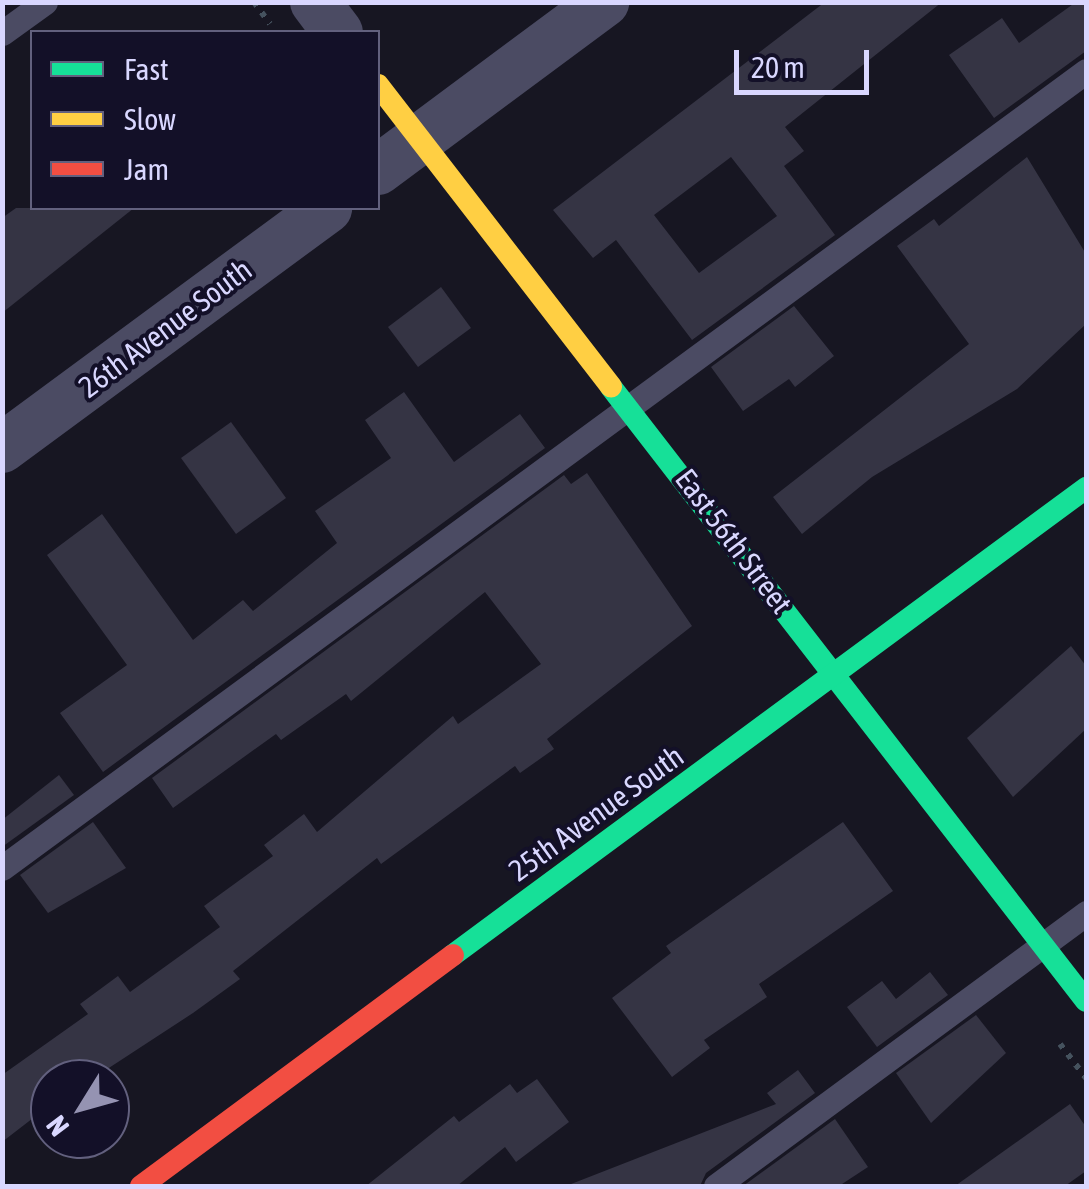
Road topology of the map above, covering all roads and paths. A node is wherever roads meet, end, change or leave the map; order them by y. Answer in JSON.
{"nodes":[{"id":1,"x":44,"y":2,"type":"edge"},
{"id":2,"x":254,"y":2,"type":"edge"},
{"id":3,"x":315,"y":2,"type":"edge"},
{"id":4,"x":604,"y":2,"type":"edge"},
{"id":5,"x":275,"y":30,"type":"edge"},
{"id":6,"x":336,"y":30,"type":"edge"},
{"id":7,"x":2,"y":34,"type":"edge"},
{"id":8,"x":1086,"y":71,"type":"edge"},
{"id":9,"x":380,"y":87,"type":"edge"},
{"id":10,"x":420,"y":137,"type":"junction"},
{"id":11,"x":380,"y":168,"type":"edge"},
{"id":12,"x":323,"y":210,"type":"edge"},
{"id":13,"x":630,"y":401,"type":"junction"},
{"id":14,"x":2,"y":448,"type":"edge"},
{"id":15,"x":1086,"y":488,"type":"edge"},
{"id":16,"x":832,"y":674,"type":"junction"},
{"id":17,"x":2,"y":868,"type":"edge"},
{"id":18,"x":1086,"y":912,"type":"edge"},
{"id":19,"x":1044,"y":945,"type":"junction"},
{"id":20,"x":1086,"y":1000,"type":"edge"},
{"id":21,"x":141,"y":1186,"type":"edge"},
{"id":22,"x":716,"y":1186,"type":"edge"}],
"edges":[{"from":1,"to":7,"type":"lane"},
{"from":2,"to":5,"type":"path"},
{"from":3,"to":6,"type":"street"},
{"from":4,"to":10,"type":"street"},
{"from":8,"to":13,"type":"lane"},
{"from":9,"to":10,"type":"street","name":"East 56th Street"},
{"from":10,"to":11,"type":"street"},
{"from":10,"to":13,"type":"street","name":"East 56th Street"},
{"from":12,"to":14,"type":"street","name":"26th Avenue South"},
{"from":13,"to":16,"type":"street","name":"East 56th Street"},
{"from":13,"to":17,"type":"lane"},
{"from":15,"to":16,"type":"street","name":"25th Avenue South"},
{"from":16,"to":19,"type":"street","name":"East 56th Street"},
{"from":16,"to":21,"type":"street","name":"25th Avenue South"},
{"from":18,"to":19,"type":"lane"},
{"from":19,"to":20,"type":"street","name":"East 56th Street"},
{"from":19,"to":22,"type":"lane"}]}
